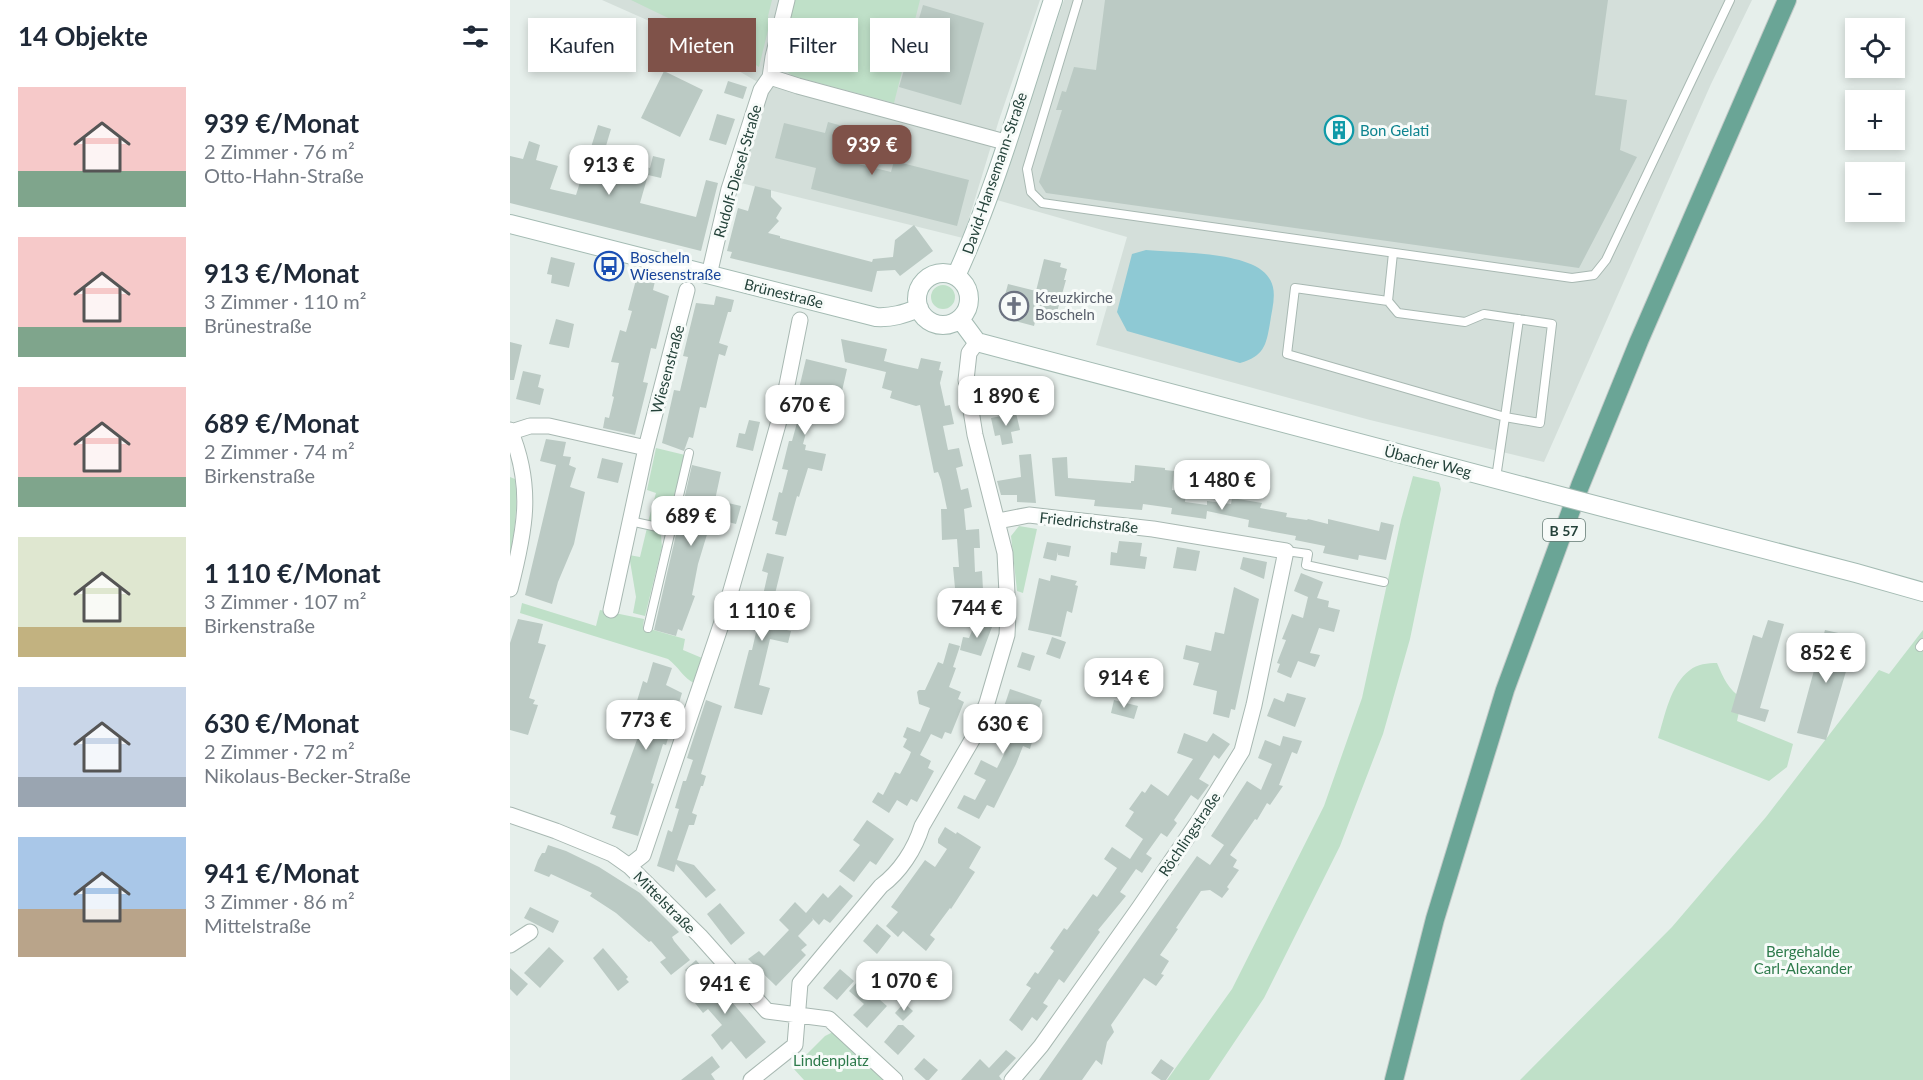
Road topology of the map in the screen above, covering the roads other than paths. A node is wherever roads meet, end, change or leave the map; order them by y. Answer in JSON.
{"nodes":[{"id":1,"x":787,"y":0,"type":"edge"},
{"id":2,"x":1053,"y":0,"type":"edge"},
{"id":3,"x":1078,"y":0,"type":"edge"},
{"id":4,"x":1730,"y":0,"type":"edge"},
{"id":5,"x":1787,"y":0,"type":"edge"},
{"id":6,"x":770,"y":77,"type":"junction"},
{"id":7,"x":1005,"y":142,"type":"junction"},
{"id":8,"x":510,"y":224,"type":"edge"},
{"id":9,"x":1393,"y":253,"type":"junction"},
{"id":10,"x":709,"y":274,"type":"junction"},
{"id":11,"x":956,"y":276,"type":"junction"},
{"id":12,"x":687,"y":290,"type":"dead end"},
{"id":13,"x":1388,"y":301,"type":"junction"},
{"id":14,"x":919,"y":308,"type":"junction"},
{"id":15,"x":960,"y":319,"type":"junction"},
{"id":16,"x":1519,"y":319,"type":"junction"},
{"id":17,"x":800,"y":320,"type":"dead end"},
{"id":18,"x":977,"y":342,"type":"junction"},
{"id":19,"x":1505,"y":417,"type":"junction"},
{"id":20,"x":511,"y":431,"type":"edge"},
{"id":21,"x":646,"y":447,"type":"junction"},
{"id":22,"x":688,"y":453,"type":"dead end"},
{"id":23,"x":1496,"y":479,"type":"junction"},
{"id":24,"x":630,"y":520,"type":"junction"},
{"id":25,"x":998,"y":521,"type":"junction"},
{"id":26,"x":670,"y":530,"type":"junction"},
{"id":27,"x":1286,"y":551,"type":"junction"},
{"id":28,"x":1384,"y":582,"type":"dead end"},
{"id":29,"x":510,"y":589,"type":"edge"},
{"id":30,"x":1915,"y":590,"type":"edge"},
{"id":31,"x":611,"y":610,"type":"dead end"},
{"id":32,"x":648,"y":628,"type":"dead end"},
{"id":33,"x":510,"y":816,"type":"edge"},
{"id":34,"x":629,"y":866,"type":"junction"},
{"id":35,"x":530,"y":932,"type":"dead end"},
{"id":36,"x":510,"y":945,"type":"edge"},
{"id":37,"x":798,"y":1016,"type":"junction"},
{"id":38,"x":751,"y":1080,"type":"edge"},
{"id":39,"x":895,"y":1080,"type":"edge"},
{"id":40,"x":1012,"y":1080,"type":"edge"},
{"id":41,"x":1394,"y":1080,"type":"edge"}],
"edges":[{"from":1,"to":6,"type":"street","name":"Rudolf-Diesel-Straße"},
{"from":2,"to":7,"type":"street","name":"David-Hansemann-Straße"},
{"from":3,"to":9,"type":"lane"},
{"from":4,"to":9,"type":"lane"},
{"from":5,"to":41,"type":"main road","number":"B 57"},
{"from":6,"to":7,"type":"street"},
{"from":6,"to":10,"type":"street","name":"Rudolf-Diesel-Straße"},
{"from":7,"to":11,"type":"street","name":"David-Hansemann-Straße"},
{"from":8,"to":10,"type":"street","name":"Brünestraße"},
{"from":9,"to":13,"type":"lane"},
{"from":10,"to":14,"type":"street","name":"Brünestraße"},
{"from":11,"to":14,"type":"street"},
{"from":11,"to":15,"type":"street"},
{"from":12,"to":21,"type":"street","name":"Wiesenstraße"},
{"from":13,"to":16,"type":"lane"},
{"from":13,"to":19,"type":"lane"},
{"from":14,"to":15,"type":"street"},
{"from":15,"to":18,"type":"street"},
{"from":16,"to":19,"type":"lane"},
{"from":16,"to":19,"type":"lane"},
{"from":17,"to":34,"type":"street"},
{"from":18,"to":23,"type":"street","name":"Übacher Weg"},
{"from":18,"to":25,"type":"street"},
{"from":19,"to":23,"type":"lane"},
{"from":20,"to":21,"type":"street"},
{"from":20,"to":29,"type":"street"},
{"from":21,"to":24,"type":"street","name":"Wiesenstraße"},
{"from":22,"to":26,"type":"lane"},
{"from":23,"to":30,"type":"street","name":"Übacher Weg","bridge":true},
{"from":24,"to":26,"type":"lane"},
{"from":24,"to":31,"type":"street","name":"Wiesenstraße"},
{"from":25,"to":27,"type":"street","name":"Friedrichstraße"},
{"from":25,"to":37,"type":"street"},
{"from":26,"to":32,"type":"lane"},
{"from":27,"to":28,"type":"lane"},
{"from":27,"to":40,"type":"street","name":"Röchlingstraße"},
{"from":33,"to":34,"type":"street","name":"Mittelstraße"},
{"from":34,"to":37,"type":"street","name":"Mittelstraße"},
{"from":35,"to":36,"type":"street"},
{"from":37,"to":38,"type":"street"},
{"from":37,"to":39,"type":"street"}]}
